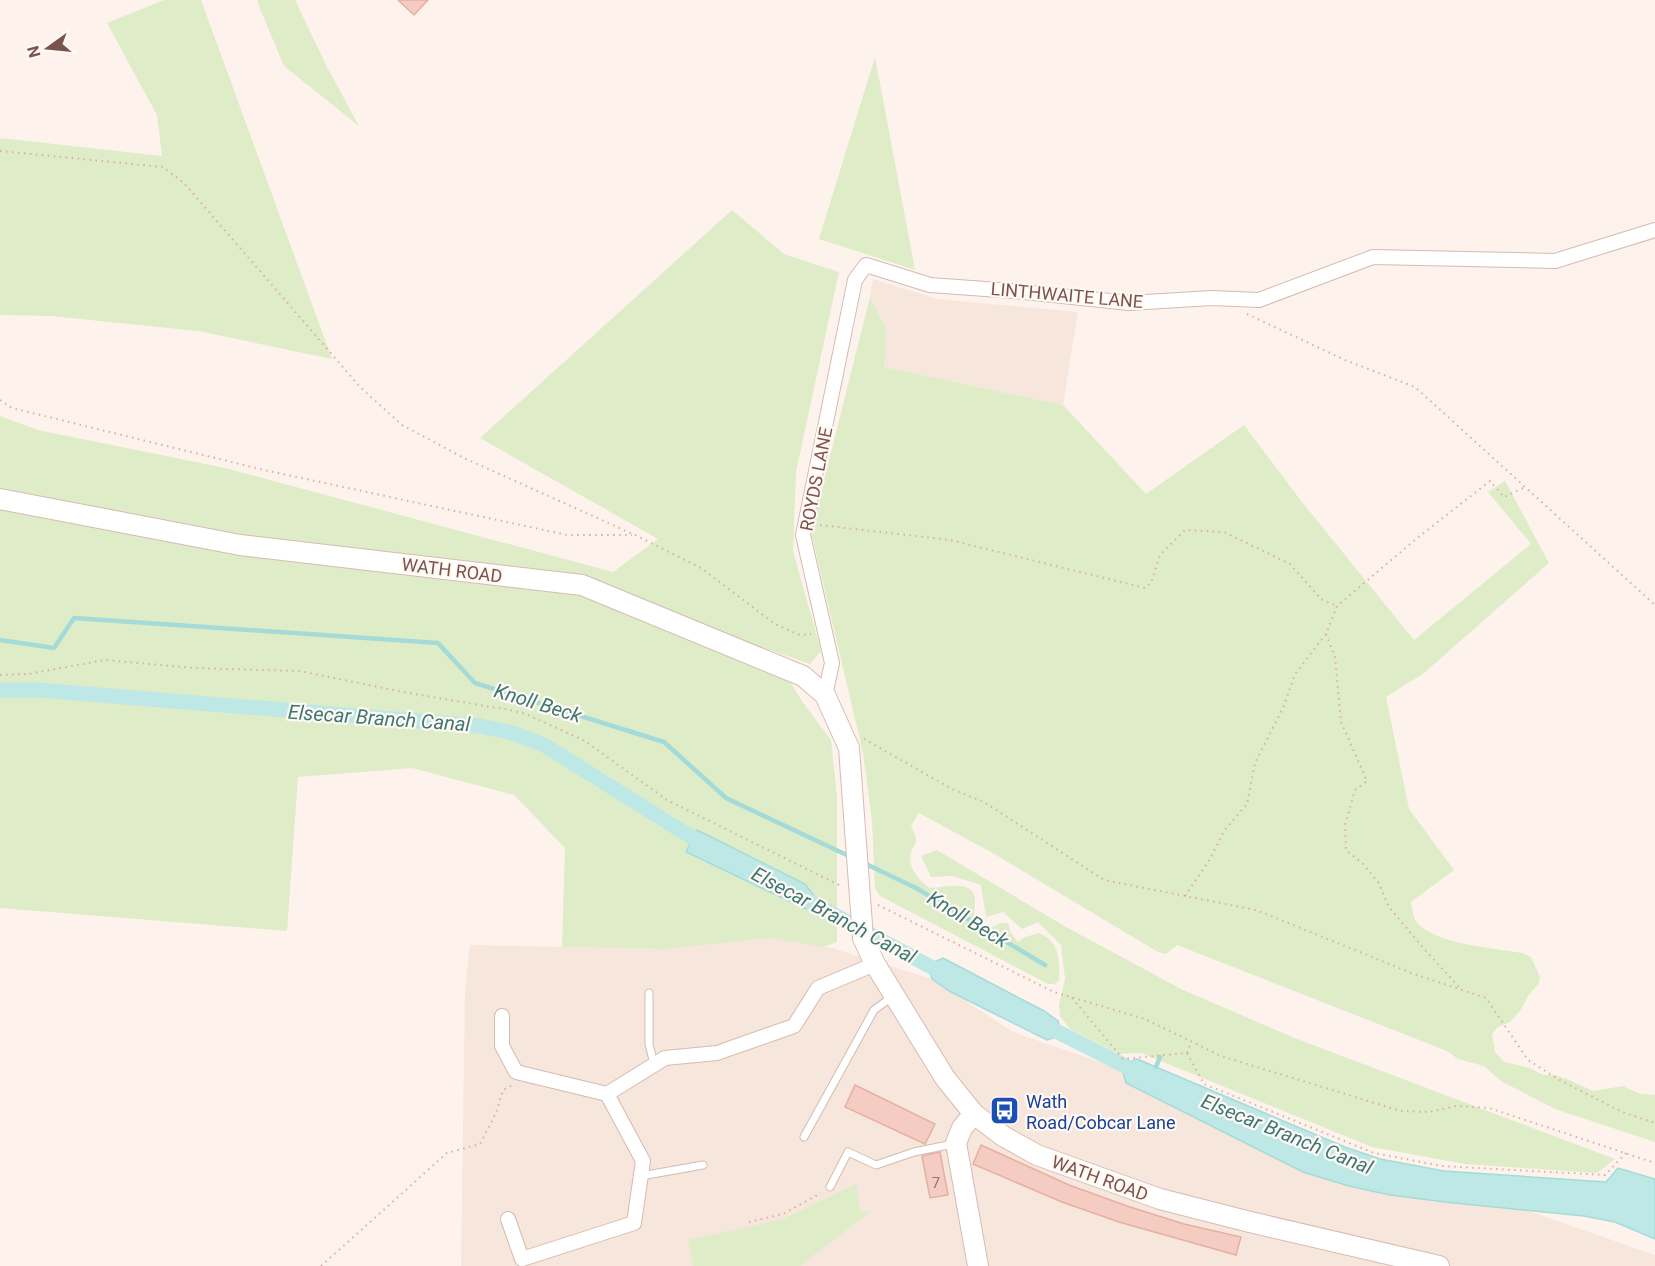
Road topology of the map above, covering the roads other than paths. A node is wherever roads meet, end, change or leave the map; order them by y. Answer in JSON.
{"nodes":[{"id":1,"x":1655,"y":230,"type":"edge"},
{"id":2,"x":866,"y":265,"type":"joint"},
{"id":3,"x":0,"y":499,"type":"edge"},
{"id":4,"x":825,"y":695,"type":"junction"},
{"id":5,"x":875,"y":964,"type":"junction"},
{"id":6,"x":649,"y":993,"type":"dead end"},
{"id":7,"x":894,"y":996,"type":"junction"},
{"id":8,"x":502,"y":1016,"type":"dead end"},
{"id":9,"x":654,"y":1064,"type":"junction"},
{"id":10,"x":607,"y":1094,"type":"junction"},
{"id":11,"x":974,"y":1114,"type":"junction"},
{"id":12,"x":804,"y":1137,"type":"dead end"},
{"id":13,"x":956,"y":1143,"type":"junction"},
{"id":14,"x":703,"y":1165,"type":"dead end"},
{"id":15,"x":641,"y":1176,"type":"junction"},
{"id":16,"x":830,"y":1187,"type":"road end"},
{"id":17,"x":508,"y":1219,"type":"dead end"},
{"id":18,"x":978,"y":1266,"type":"edge"},
{"id":19,"x":1439,"y":1266,"type":"edge"}],
"edges":[{"from":1,"to":2,"type":"street","name":"LINTHWAITE LANE"},
{"from":2,"to":4,"type":"street","name":"ROYDS LANE"},
{"from":3,"to":4,"type":"main road","name":"WATH ROAD"},
{"from":4,"to":5,"type":"main road","name":"WATH ROAD"},
{"from":5,"to":7,"type":"main road","name":"WATH ROAD"},
{"from":5,"to":9,"type":"street"},
{"from":6,"to":9,"type":"lane"},
{"from":7,"to":11,"type":"main road","name":"WATH ROAD"},
{"from":7,"to":12,"type":"lane"},
{"from":8,"to":10,"type":"street"},
{"from":9,"to":10,"type":"street"},
{"from":10,"to":15,"type":"street"},
{"from":11,"to":13,"type":"main road"},
{"from":11,"to":19,"type":"main road","name":"WATH ROAD"},
{"from":13,"to":16,"type":"lane"},
{"from":13,"to":18,"type":"main road"},
{"from":14,"to":15,"type":"lane"},
{"from":15,"to":17,"type":"street"}]}
